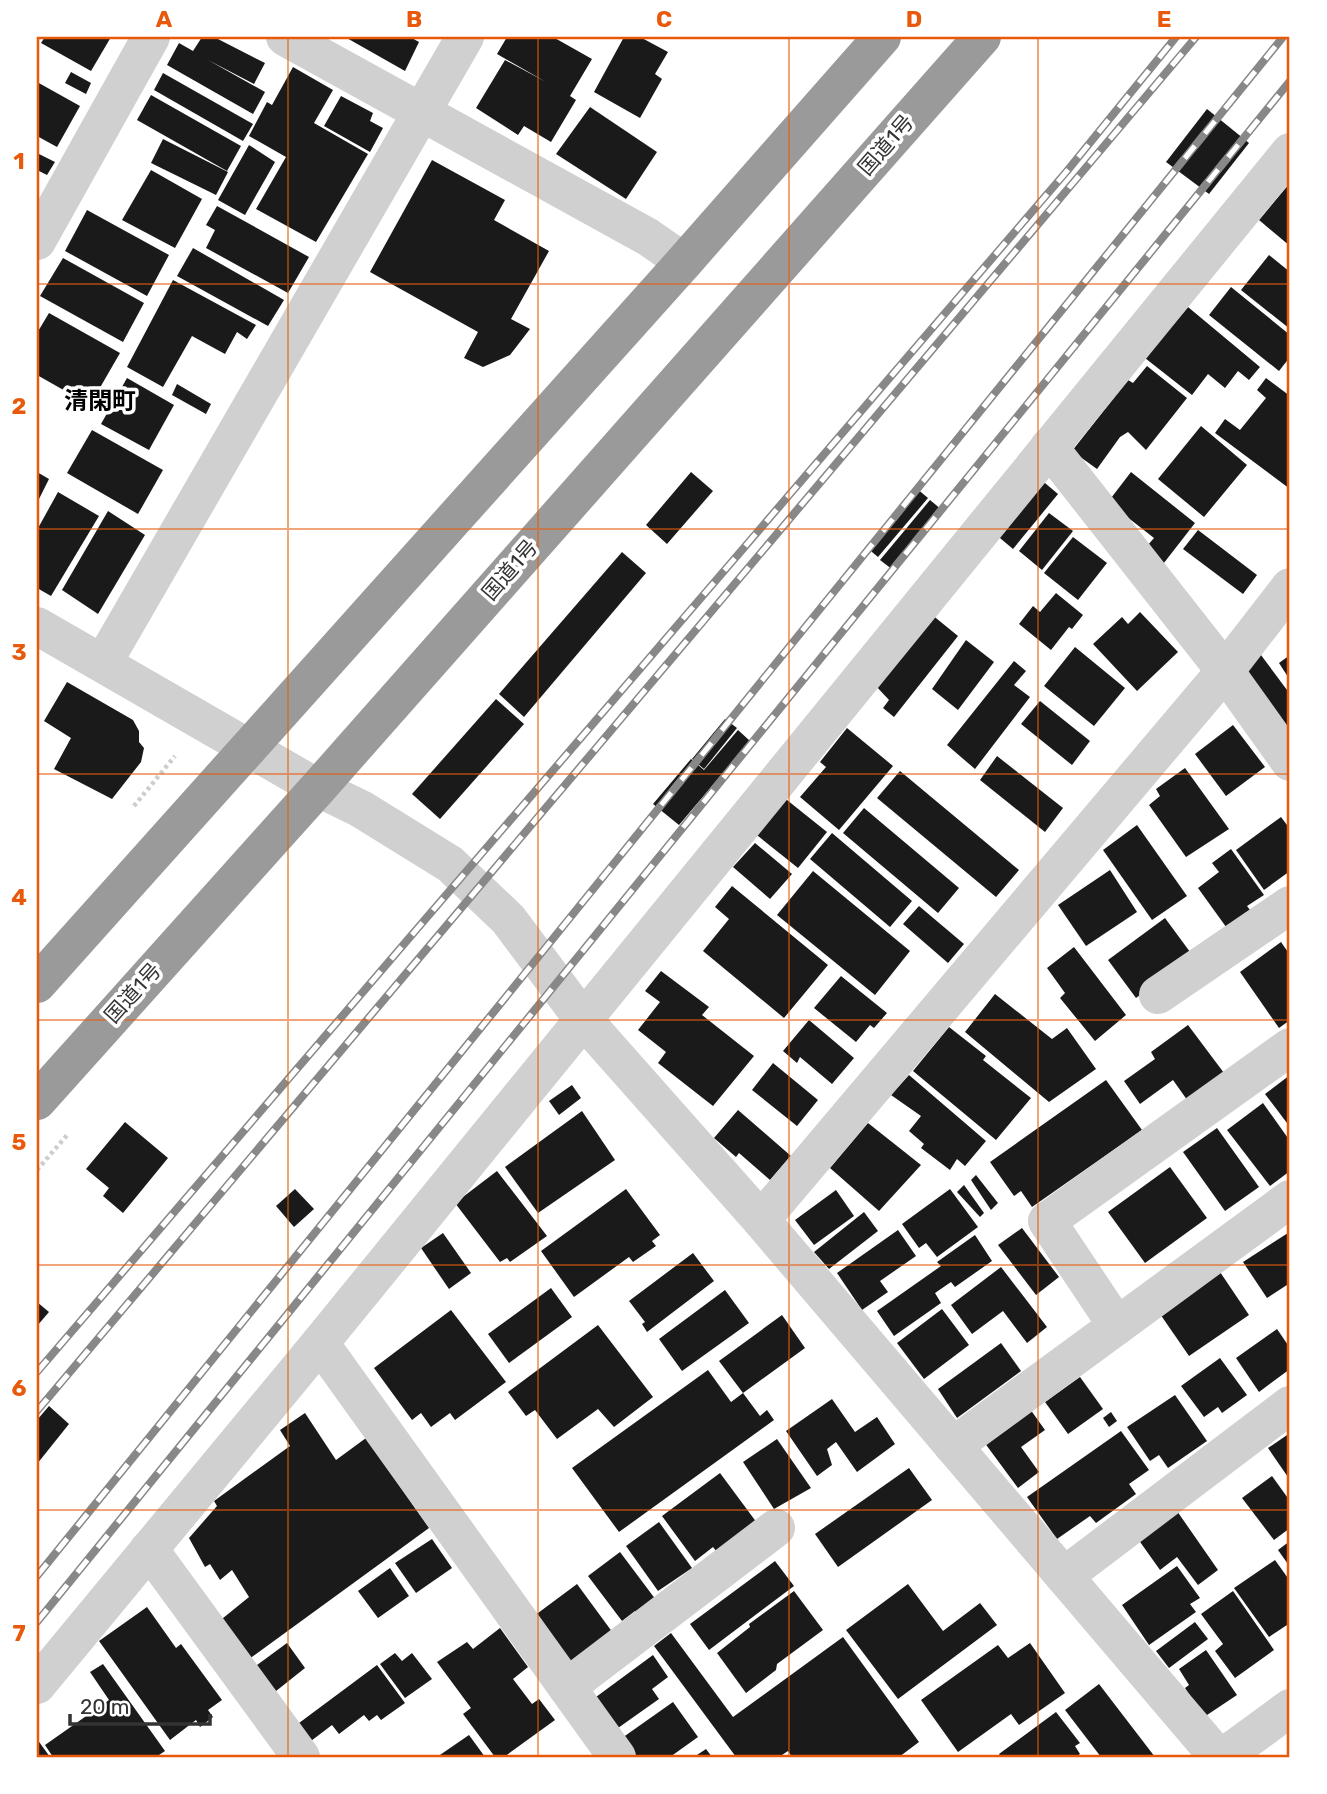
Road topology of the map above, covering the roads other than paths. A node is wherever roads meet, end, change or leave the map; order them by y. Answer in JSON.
{"nodes":[{"id":1,"x":150,"y":37,"type":"edge"},
{"id":2,"x":285,"y":37,"type":"edge"},
{"id":3,"x":465,"y":37,"type":"edge"},
{"id":4,"x":882,"y":37,"type":"edge"},
{"id":5,"x":982,"y":37,"type":"edge"},
{"id":6,"x":421,"y":113,"type":"junction"},
{"id":7,"x":1290,"y":152,"type":"edge"},
{"id":8,"x":37,"y":241,"type":"edge"},
{"id":9,"x":684,"y":262,"type":"junction"},
{"id":10,"x":1049,"y":447,"type":"junction"},
{"id":11,"x":1290,"y":587,"type":"edge"},
{"id":12,"x":37,"y":626,"type":"edge"},
{"id":13,"x":103,"y":663,"type":"junction"},
{"id":14,"x":1225,"y":671,"type":"junction"},
{"id":15,"x":249,"y":748,"type":"junction"},
{"id":16,"x":1290,"y":762,"type":"edge"},
{"id":17,"x":318,"y":788,"type":"junction"},
{"id":18,"x":1290,"y":905,"type":"edge"},
{"id":19,"x":37,"y":984,"type":"edge"},
{"id":20,"x":1158,"y":995,"type":"dead end"},
{"id":21,"x":582,"y":1018,"type":"junction"},
{"id":22,"x":1290,"y":1047,"type":"edge"},
{"id":23,"x":37,"y":1101,"type":"edge"},
{"id":24,"x":1290,"y":1199,"type":"edge"},
{"id":25,"x":761,"y":1220,"type":"junction"},
{"id":26,"x":1117,"y":1326,"type":"junction"},
{"id":27,"x":320,"y":1343,"type":"junction"},
{"id":28,"x":1290,"y":1405,"type":"edge"},
{"id":29,"x":953,"y":1446,"type":"junction"},
{"id":30,"x":776,"y":1528,"type":"dead end"},
{"id":31,"x":149,"y":1549,"type":"junction"},
{"id":32,"x":1063,"y":1576,"type":"junction"},
{"id":33,"x":37,"y":1685,"type":"edge"},
{"id":34,"x":567,"y":1687,"type":"junction"},
{"id":35,"x":1290,"y":1708,"type":"edge"},
{"id":36,"x":300,"y":1757,"type":"edge"},
{"id":37,"x":617,"y":1757,"type":"edge"},
{"id":38,"x":1221,"y":1757,"type":"edge"}],
"edges":[{"from":1,"to":8,"type":"street"},
{"from":2,"to":6,"type":"street"},
{"from":3,"to":6,"type":"street"},
{"from":4,"to":9,"type":"highway"},
{"from":5,"to":17,"type":"highway","name":"国道1号"},
{"from":6,"to":9,"type":"street"},
{"from":6,"to":13,"type":"street"},
{"from":7,"to":10,"type":"street"},
{"from":9,"to":15,"type":"highway"},
{"from":10,"to":14,"type":"street"},
{"from":10,"to":21,"type":"street"},
{"from":11,"to":14,"type":"street"},
{"from":12,"to":13,"type":"street"},
{"from":13,"to":15,"type":"street"},
{"from":14,"to":16,"type":"street"},
{"from":14,"to":25,"type":"street"},
{"from":15,"to":17,"type":"street"},
{"from":15,"to":19,"type":"highway"},
{"from":17,"to":21,"type":"street"},
{"from":17,"to":23,"type":"highway","name":"国道1号"},
{"from":18,"to":20,"type":"street"},
{"from":21,"to":25,"type":"street"},
{"from":21,"to":27,"type":"street"},
{"from":22,"to":26,"type":"street"},
{"from":24,"to":26,"type":"street"},
{"from":25,"to":29,"type":"street"},
{"from":26,"to":29,"type":"street"},
{"from":27,"to":31,"type":"street"},
{"from":27,"to":34,"type":"street"},
{"from":28,"to":32,"type":"street"},
{"from":29,"to":32,"type":"street"},
{"from":30,"to":34,"type":"street"},
{"from":31,"to":33,"type":"street"},
{"from":31,"to":36,"type":"street"},
{"from":32,"to":38,"type":"street"},
{"from":34,"to":37,"type":"street"},
{"from":35,"to":38,"type":"street"}]}
